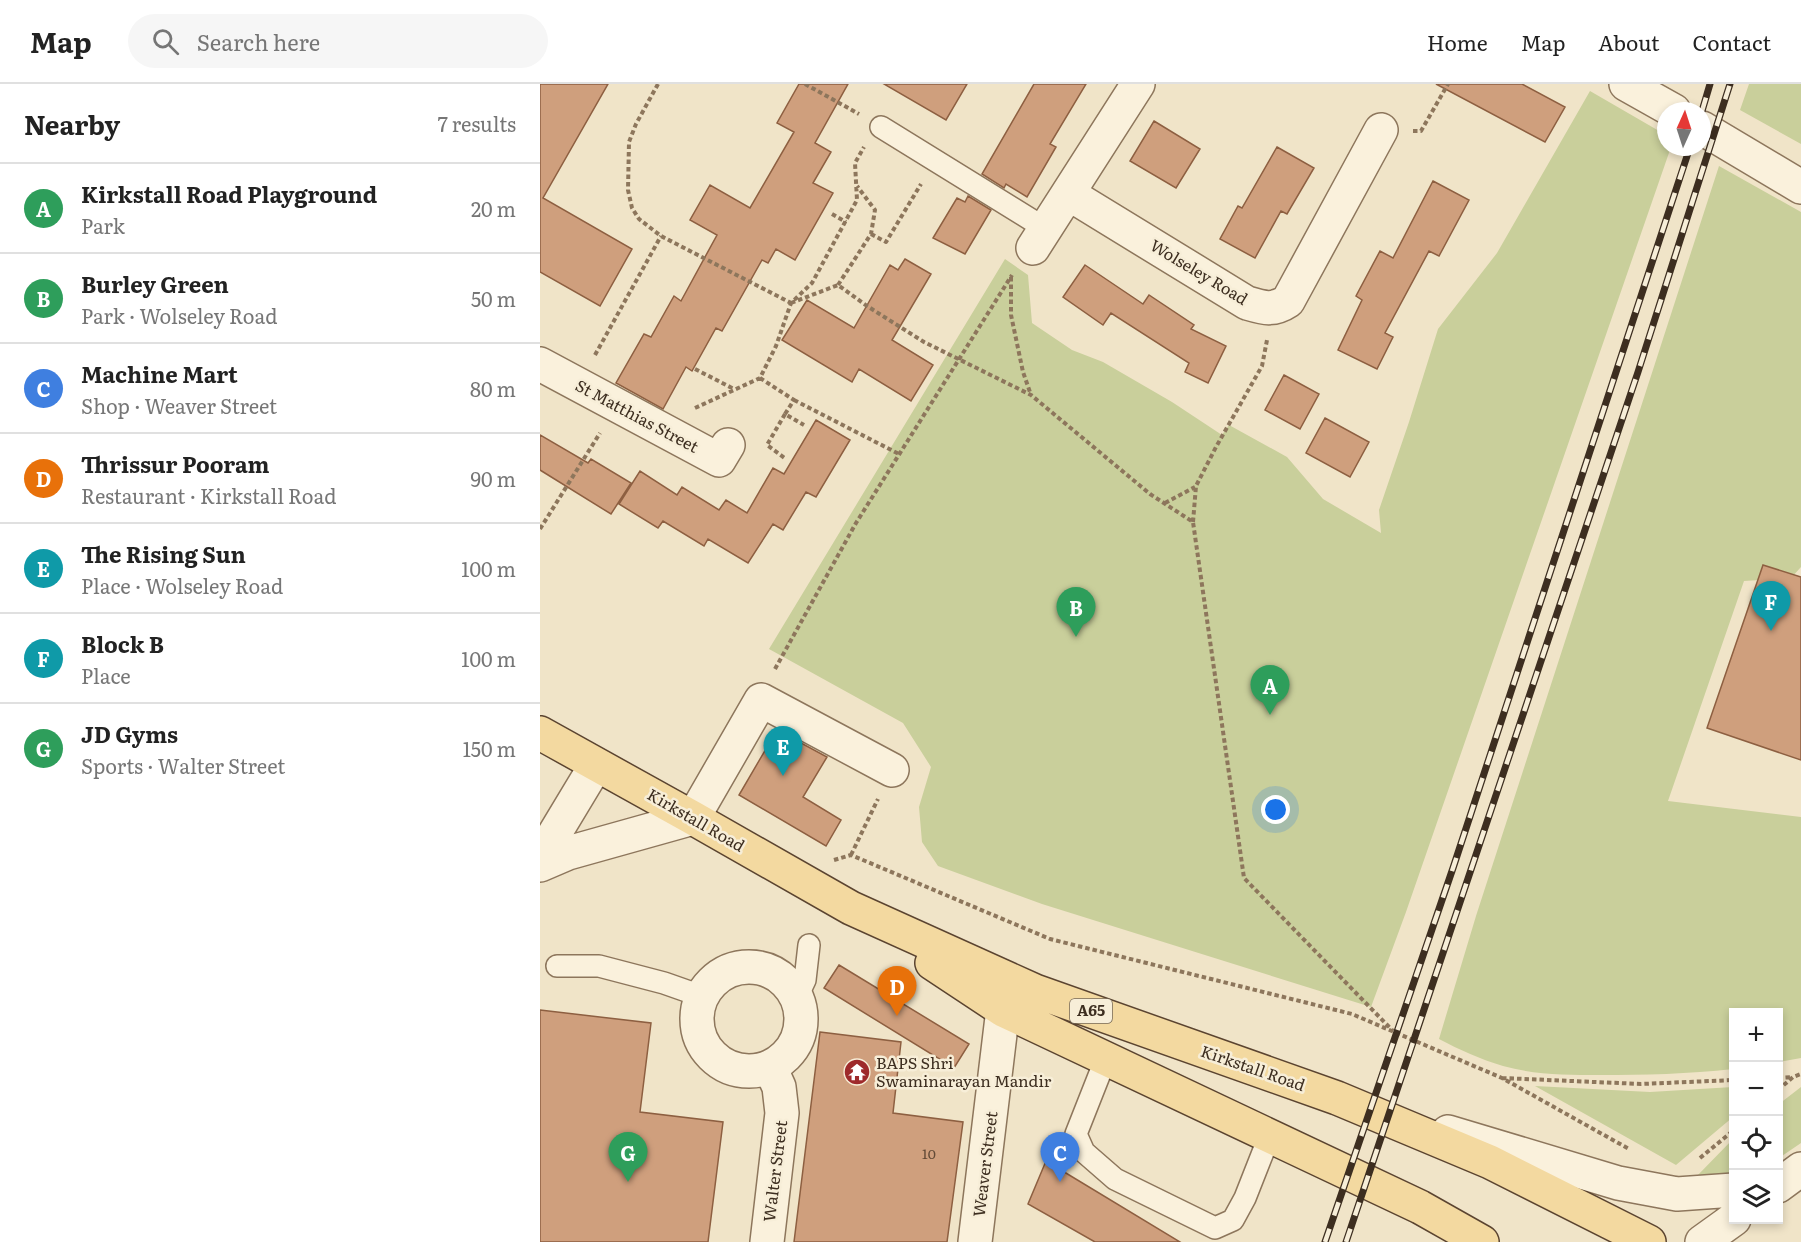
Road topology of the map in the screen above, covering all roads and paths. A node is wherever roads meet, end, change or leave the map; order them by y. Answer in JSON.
{"nodes":[{"id":1,"x":657,"y":84,"type":"edge"},
{"id":2,"x":805,"y":84,"type":"edge"},
{"id":3,"x":1138,"y":84,"type":"edge"},
{"id":4,"x":1448,"y":84,"type":"edge"},
{"id":5,"x":1626,"y":84,"type":"edge"},
{"id":6,"x":1658,"y":102,"type":"edge"},
{"id":7,"x":881,"y":127,"type":"junction"},
{"id":8,"x":1381,"y":130,"type":"joint"},
{"id":9,"x":1711,"y":133,"type":"edge"},
{"id":10,"x":935,"y":160,"type":"junction"},
{"id":11,"x":856,"y":185,"type":"junction"},
{"id":12,"x":1801,"y":187,"type":"edge"},
{"id":13,"x":1070,"y":194,"type":"junction"},
{"id":14,"x":832,"y":213,"type":"dead end"},
{"id":15,"x":846,"y":222,"type":"junction"},
{"id":16,"x":871,"y":234,"type":"junction"},
{"id":17,"x":662,"y":236,"type":"junction"},
{"id":18,"x":1039,"y":238,"type":"joint"},
{"id":19,"x":838,"y":285,"type":"junction"},
{"id":20,"x":791,"y":303,"type":"junction"},
{"id":21,"x":1278,"y":308,"type":"junction"},
{"id":22,"x":957,"y":359,"type":"junction"},
{"id":23,"x":540,"y":364,"type":"edge"},
{"id":24,"x":695,"y":369,"type":"dead end"},
{"id":25,"x":760,"y":378,"type":"junction"},
{"id":26,"x":578,"y":384,"type":"junction"},
{"id":27,"x":735,"y":390,"type":"junction"},
{"id":28,"x":1031,"y":395,"type":"junction"},
{"id":29,"x":794,"y":400,"type":"junction"},
{"id":30,"x":615,"y":404,"type":"junction"},
{"id":31,"x":785,"y":414,"type":"junction"},
{"id":32,"x":804,"y":425,"type":"dead end"},
{"id":33,"x":672,"y":435,"type":"junction"},
{"id":34,"x":728,"y":445,"type":"dead end"},
{"id":35,"x":899,"y":454,"type":"junction"},
{"id":36,"x":786,"y":459,"type":"dead end"},
{"id":37,"x":1196,"y":486,"type":"junction"},
{"id":38,"x":1165,"y":503,"type":"junction"},
{"id":39,"x":1193,"y":522,"type":"junction"},
{"id":40,"x":540,"y":529,"type":"edge"},
{"id":41,"x":761,"y":700,"type":"junction"},
{"id":42,"x":540,"y":733,"type":"edge"},
{"id":43,"x":596,"y":765,"type":"junction"},
{"id":44,"x":892,"y":770,"type":"joint"},
{"id":45,"x":693,"y":818,"type":"junction"},
{"id":46,"x":851,"y":855,"type":"junction"},
{"id":47,"x":540,"y":858,"type":"edge"},
{"id":48,"x":540,"y":865,"type":"edge"},
{"id":49,"x":788,"y":873,"type":"junction"},
{"id":50,"x":809,"y":945,"type":"dead end"},
{"id":51,"x":557,"y":966,"type":"dead end"},
{"id":52,"x":1005,"y":995,"type":"junction"},
{"id":53,"x":701,"y":996,"type":"junction"},
{"id":54,"x":796,"y":997,"type":"junction"},
{"id":55,"x":1393,"y":1031,"type":"junction"},
{"id":56,"x":1106,"y":1058,"type":"junction"},
{"id":57,"x":770,"y":1067,"type":"junction"},
{"id":58,"x":1801,"y":1074,"type":"edge"},
{"id":59,"x":1793,"y":1077,"type":"junction"},
{"id":60,"x":1502,"y":1078,"type":"junction"},
{"id":61,"x":1783,"y":1078,"type":"edge"},
{"id":62,"x":1729,"y":1080,"type":"edge"},
{"id":63,"x":1783,"y":1086,"type":"edge"},
{"id":64,"x":1337,"y":1098,"type":"junction"},
{"id":65,"x":1729,"y":1134,"type":"edge"},
{"id":66,"x":1269,"y":1137,"type":"junction"},
{"id":67,"x":1638,"y":1153,"type":"dead end"},
{"id":68,"x":1801,"y":1168,"type":"edge"},
{"id":69,"x":1783,"y":1174,"type":"edge"},
{"id":70,"x":1783,"y":1183,"type":"edge"},
{"id":71,"x":1729,"y":1190,"type":"edge"},
{"id":72,"x":1677,"y":1194,"type":"junction"},
{"id":73,"x":1729,"y":1223,"type":"edge"},
{"id":74,"x":766,"y":1242,"type":"edge"},
{"id":75,"x":975,"y":1242,"type":"edge"},
{"id":76,"x":1482,"y":1242,"type":"edge"},
{"id":77,"x":1648,"y":1242,"type":"edge"},
{"id":78,"x":1702,"y":1242,"type":"edge"}],
"edges":[{"from":1,"to":17,"type":"path"},
{"from":2,"to":7,"type":"path"},
{"from":3,"to":13,"type":"street"},
{"from":4,"to":8,"type":"path"},
{"from":5,"to":6,"type":"street"},
{"from":7,"to":10,"type":"lane"},
{"from":7,"to":11,"type":"path"},
{"from":8,"to":21,"type":"street"},
{"from":9,"to":12,"type":"street"},
{"from":10,"to":16,"type":"path"},
{"from":10,"to":18,"type":"lane"},
{"from":11,"to":15,"type":"path"},
{"from":11,"to":16,"type":"path"},
{"from":13,"to":18,"type":"street"},
{"from":13,"to":21,"type":"street","name":"Wolseley Road"},
{"from":14,"to":15,"type":"path"},
{"from":15,"to":20,"type":"path"},
{"from":16,"to":19,"type":"path"},
{"from":17,"to":20,"type":"path"},
{"from":17,"to":26,"type":"path"},
{"from":19,"to":20,"type":"path"},
{"from":19,"to":22,"type":"path"},
{"from":20,"to":25,"type":"path"},
{"from":21,"to":37,"type":"path"},
{"from":22,"to":28,"type":"path"},
{"from":22,"to":28,"type":"path"},
{"from":22,"to":35,"type":"path"},
{"from":23,"to":26,"type":"street","name":"St Matthias Street"},
{"from":24,"to":27,"type":"path"},
{"from":25,"to":27,"type":"path"},
{"from":25,"to":29,"type":"path"},
{"from":26,"to":30,"type":"street","name":"St Matthias Street"},
{"from":27,"to":33,"type":"path"},
{"from":28,"to":38,"type":"path"},
{"from":29,"to":31,"type":"path"},
{"from":29,"to":35,"type":"path"},
{"from":30,"to":33,"type":"street","name":"St Matthias Street"},
{"from":30,"to":40,"type":"path"},
{"from":31,"to":32,"type":"path"},
{"from":31,"to":36,"type":"path"},
{"from":33,"to":34,"type":"street","name":"St Matthias Street"},
{"from":35,"to":41,"type":"path"},
{"from":37,"to":38,"type":"path"},
{"from":37,"to":39,"type":"path"},
{"from":38,"to":39,"type":"path"},
{"from":39,"to":55,"type":"path"},
{"from":41,"to":44,"type":"street"},
{"from":41,"to":45,"type":"street"},
{"from":42,"to":43,"type":"main road","name":"Kirkstall Road","number":"A65"},
{"from":43,"to":45,"type":"main road","name":"Kirkstall Road","number":"A65"},
{"from":43,"to":47,"type":"street"},
{"from":44,"to":46,"type":"path"},
{"from":45,"to":48,"type":"street"},
{"from":45,"to":49,"type":"main road","name":"Kirkstall Road","number":"A65"},
{"from":46,"to":49,"type":"path"},
{"from":46,"to":55,"type":"path"},
{"from":49,"to":52,"type":"main road","name":"Kirkstall Road","number":"A65"},
{"from":50,"to":54,"type":"lane"},
{"from":51,"to":53,"type":"lane"},
{"from":52,"to":56,"type":"main road","name":"Kirkstall Road","number":"A65"},
{"from":52,"to":64,"type":"main road","name":"Kirkstall Road","number":"A65"},
{"from":52,"to":75,"type":"street","name":"Weaver Street"},
{"from":53,"to":54,"type":"street"},
{"from":53,"to":57,"type":"street"},
{"from":54,"to":57,"type":"street"},
{"from":55,"to":60,"type":"path"},
{"from":56,"to":66,"type":"main road","name":"Kirkstall Road","number":"A65"},
{"from":56,"to":66,"type":"lane"},
{"from":57,"to":74,"type":"street","name":"Walter Street"},
{"from":58,"to":59,"type":"path"},
{"from":59,"to":61,"type":"path"},
{"from":59,"to":63,"type":"path"},
{"from":60,"to":62,"type":"path"},
{"from":60,"to":67,"type":"path"},
{"from":64,"to":72,"type":"street"},
{"from":64,"to":77,"type":"main road","name":"Kirkstall Road","number":"A65"},
{"from":65,"to":72,"type":"path"},
{"from":66,"to":76,"type":"main road","name":"Kirkstall Road","number":"A65"},
{"from":68,"to":69,"type":"street"},
{"from":68,"to":70,"type":"street"},
{"from":71,"to":72,"type":"street"},
{"from":73,"to":78,"type":"street"}]}
